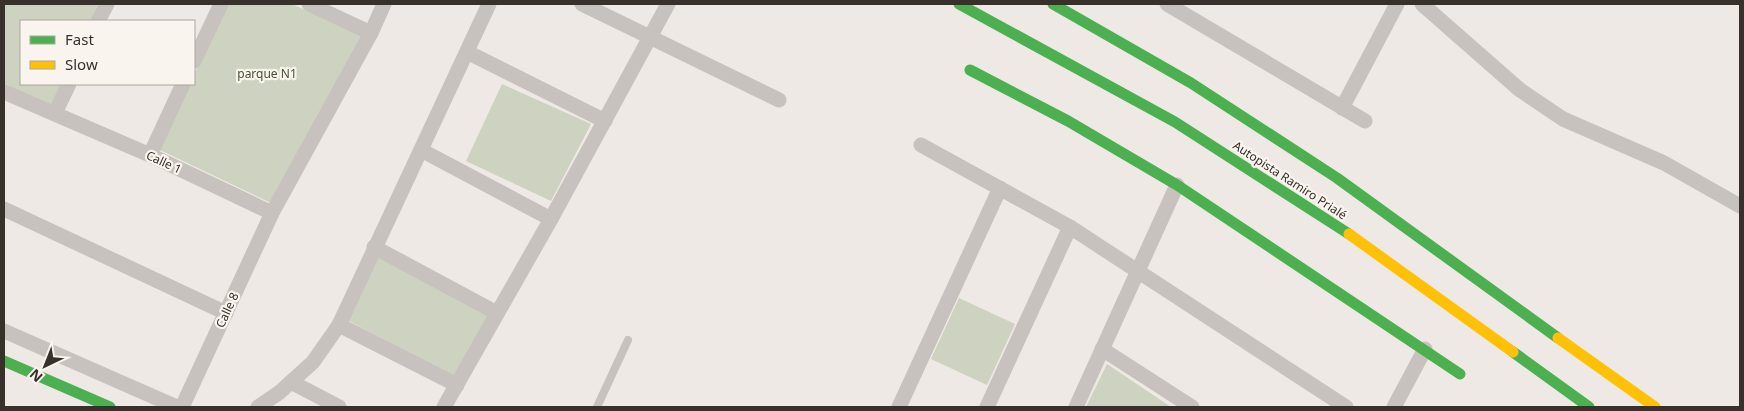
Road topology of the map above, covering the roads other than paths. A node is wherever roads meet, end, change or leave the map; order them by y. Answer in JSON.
{"nodes":[{"id":1,"x":106,"y":4,"type":"edge"},
{"id":2,"x":220,"y":4,"type":"edge"},
{"id":3,"x":309,"y":4,"type":"edge"},
{"id":4,"x":384,"y":4,"type":"edge"},
{"id":5,"x":489,"y":4,"type":"edge"},
{"id":6,"x":582,"y":4,"type":"edge"},
{"id":7,"x":668,"y":4,"type":"edge"},
{"id":8,"x":959,"y":4,"type":"edge"},
{"id":9,"x":1053,"y":4,"type":"edge"},
{"id":10,"x":1167,"y":4,"type":"edge"},
{"id":11,"x":1397,"y":4,"type":"edge"},
{"id":12,"x":1422,"y":4,"type":"edge"},
{"id":13,"x":98,"y":20,"type":"edge"},
{"id":14,"x":371,"y":33,"type":"junction"},
{"id":15,"x":651,"y":37,"type":"junction"},
{"id":16,"x":467,"y":52,"type":"junction"},
{"id":17,"x":195,"y":59,"type":"edge"},
{"id":18,"x":970,"y":70,"type":"dead end"},
{"id":19,"x":69,"y":85,"type":"edge"},
{"id":20,"x":183,"y":85,"type":"edge"},
{"id":21,"x":4,"y":92,"type":"edge"},
{"id":22,"x":779,"y":100,"type":"dead end"},
{"id":23,"x":1342,"y":108,"type":"junction"},
{"id":24,"x":55,"y":113,"type":"junction"},
{"id":25,"x":605,"y":121,"type":"junction"},
{"id":26,"x":1365,"y":122,"type":"dead end"},
{"id":27,"x":920,"y":145,"type":"dead end"},
{"id":28,"x":421,"y":150,"type":"junction"},
{"id":29,"x":150,"y":155,"type":"junction"},
{"id":30,"x":1177,"y":185,"type":"junction"},
{"id":31,"x":1000,"y":188,"type":"junction"},
{"id":32,"x":1740,"y":206,"type":"edge"},
{"id":33,"x":4,"y":209,"type":"edge"},
{"id":34,"x":272,"y":213,"type":"junction"},
{"id":35,"x":551,"y":219,"type":"junction"},
{"id":36,"x":1070,"y":227,"type":"junction"},
{"id":37,"x":374,"y":247,"type":"junction"},
{"id":38,"x":1137,"y":270,"type":"junction"},
{"id":39,"x":226,"y":313,"type":"junction"},
{"id":40,"x":497,"y":313,"type":"junction"},
{"id":41,"x":339,"y":326,"type":"junction"},
{"id":42,"x":4,"y":332,"type":"edge"},
{"id":43,"x":628,"y":340,"type":"dead end"},
{"id":44,"x":1102,"y":349,"type":"junction"},
{"id":45,"x":1425,"y":349,"type":"junction"},
{"id":46,"x":4,"y":361,"type":"edge"},
{"id":47,"x":1460,"y":374,"type":"dead end"},
{"id":48,"x":291,"y":382,"type":"junction"},
{"id":49,"x":457,"y":385,"type":"junction"},
{"id":50,"x":110,"y":407,"type":"edge"},
{"id":51,"x":177,"y":407,"type":"edge"},
{"id":52,"x":182,"y":407,"type":"edge"},
{"id":53,"x":258,"y":407,"type":"edge"},
{"id":54,"x":339,"y":407,"type":"edge"},
{"id":55,"x":444,"y":407,"type":"edge"},
{"id":56,"x":596,"y":407,"type":"edge"},
{"id":57,"x":899,"y":407,"type":"edge"},
{"id":58,"x":987,"y":407,"type":"edge"},
{"id":59,"x":1076,"y":407,"type":"edge"},
{"id":60,"x":1192,"y":407,"type":"edge"},
{"id":61,"x":1346,"y":407,"type":"edge"},
{"id":62,"x":1394,"y":407,"type":"edge"},
{"id":63,"x":1589,"y":407,"type":"edge"},
{"id":64,"x":1655,"y":407,"type":"edge"}],
"edges":[{"from":1,"to":13,"type":"street"},
{"from":2,"to":17,"type":"street"},
{"from":3,"to":14,"type":"street"},
{"from":4,"to":14,"type":"street","name":"Calle 8"},
{"from":5,"to":16,"type":"street"},
{"from":6,"to":15,"type":"street"},
{"from":7,"to":15,"type":"street"},
{"from":8,"to":63,"type":"main road","name":"Autopista Ramiro Prialé"},
{"from":9,"to":64,"type":"main road","name":"Autopista Ramiro Prialé"},
{"from":10,"to":23,"type":"street"},
{"from":11,"to":23,"type":"street"},
{"from":12,"to":32,"type":"street"},
{"from":14,"to":34,"type":"street","name":"Calle 8"},
{"from":15,"to":22,"type":"street"},
{"from":15,"to":25,"type":"street"},
{"from":16,"to":25,"type":"street"},
{"from":16,"to":28,"type":"street"},
{"from":18,"to":30,"type":"main road"},
{"from":19,"to":24,"type":"street"},
{"from":20,"to":29,"type":"street"},
{"from":21,"to":24,"type":"street","name":"Calle 1"},
{"from":23,"to":26,"type":"street"},
{"from":24,"to":29,"type":"street","name":"Calle 1"},
{"from":25,"to":35,"type":"street"},
{"from":27,"to":31,"type":"street"},
{"from":28,"to":35,"type":"street"},
{"from":28,"to":37,"type":"street"},
{"from":29,"to":34,"type":"street","name":"Calle 1"},
{"from":30,"to":38,"type":"street"},
{"from":30,"to":45,"type":"main road"},
{"from":31,"to":36,"type":"street"},
{"from":31,"to":57,"type":"street"},
{"from":33,"to":39,"type":"street"},
{"from":34,"to":39,"type":"street","name":"Calle 8"},
{"from":35,"to":40,"type":"street"},
{"from":36,"to":38,"type":"street"},
{"from":36,"to":58,"type":"street"},
{"from":37,"to":40,"type":"street"},
{"from":37,"to":41,"type":"street"},
{"from":38,"to":44,"type":"street"},
{"from":38,"to":61,"type":"street"},
{"from":39,"to":52,"type":"street","name":"Calle 8"},
{"from":40,"to":49,"type":"street"},
{"from":41,"to":48,"type":"street"},
{"from":41,"to":49,"type":"street"},
{"from":42,"to":51,"type":"street"},
{"from":43,"to":56,"type":"lane"},
{"from":44,"to":59,"type":"street"},
{"from":44,"to":60,"type":"street"},
{"from":45,"to":47,"type":"main road"},
{"from":45,"to":62,"type":"street"},
{"from":46,"to":50,"type":"main road"},
{"from":48,"to":53,"type":"street"},
{"from":48,"to":54,"type":"street"},
{"from":49,"to":55,"type":"street"}]}
